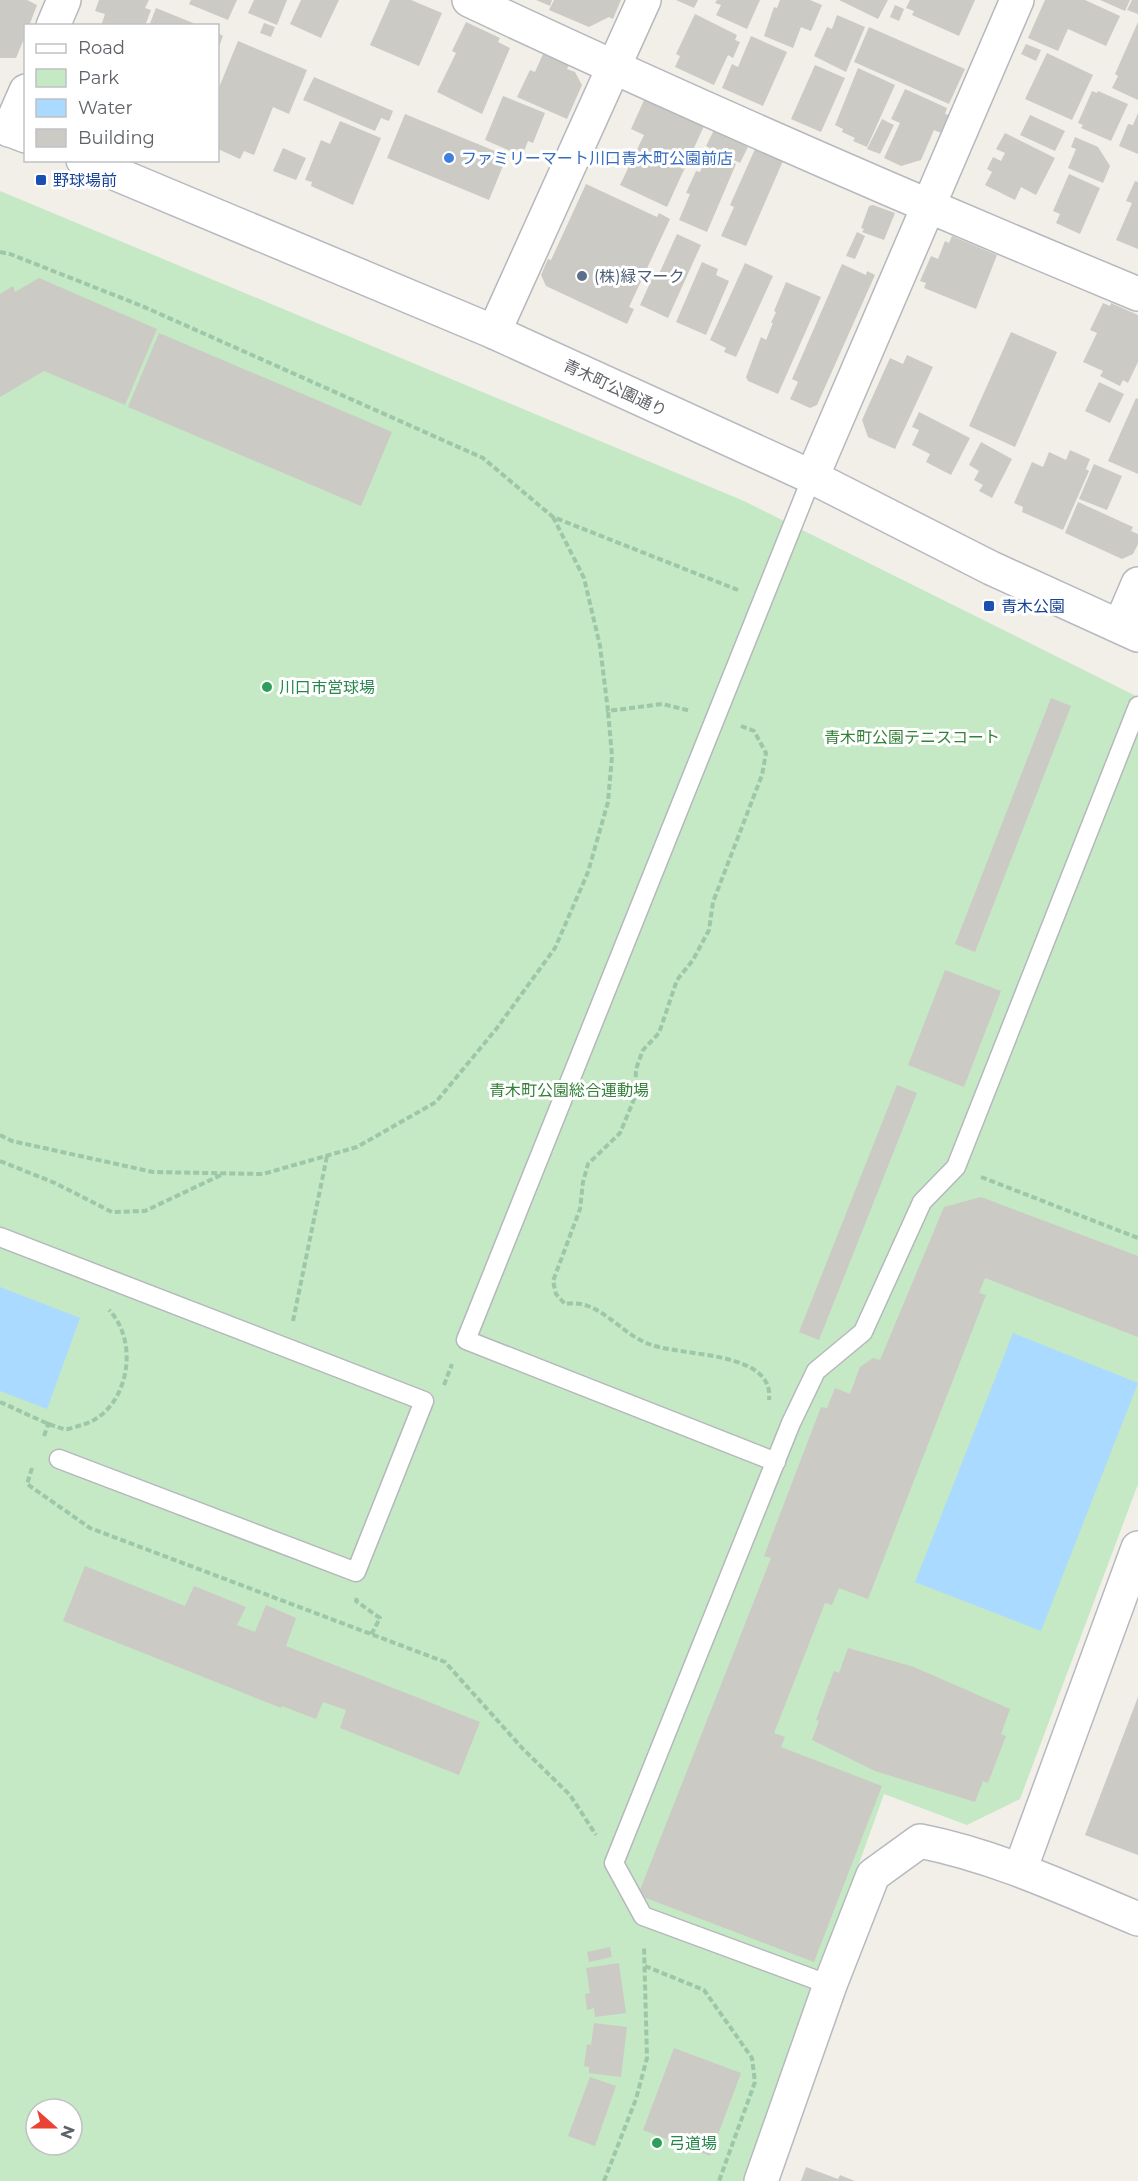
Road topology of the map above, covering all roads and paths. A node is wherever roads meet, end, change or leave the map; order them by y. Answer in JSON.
{"nodes":[{"id":1,"x":64,"y":0,"type":"edge"},
{"id":2,"x":469,"y":0,"type":"edge"},
{"id":3,"x":644,"y":0,"type":"edge"},
{"id":4,"x":1017,"y":0,"type":"edge"},
{"id":5,"x":54,"y":24,"type":"edge"},
{"id":6,"x":613,"y":68,"type":"junction"},
{"id":7,"x":24,"y":97,"type":"edge"},
{"id":8,"x":12,"y":131,"type":"edge"},
{"id":9,"x":88,"y":162,"type":"edge"},
{"id":10,"x":927,"y":206,"type":"junction"},
{"id":11,"x":0,"y":252,"type":"edge"},
{"id":12,"x":1138,"y":294,"type":"edge"},
{"id":13,"x":494,"y":332,"type":"junction"},
{"id":14,"x":812,"y":477,"type":"junction"},
{"id":15,"x":553,"y":517,"type":"junction"},
{"id":16,"x":1138,"y":584,"type":"edge"},
{"id":17,"x":763,"y":600,"type":"junction"},
{"id":18,"x":1129,"y":630,"type":"edge"},
{"id":19,"x":1138,"y":706,"type":"edge"},
{"id":20,"x":608,"y":711,"type":"junction"},
{"id":21,"x":716,"y":716,"type":"junction"},
{"id":22,"x":0,"y":1135,"type":"edge"},
{"id":23,"x":327,"y":1156,"type":"junction"},
{"id":24,"x":0,"y":1161,"type":"edge"},
{"id":25,"x":956,"y":1167,"type":"junction"},
{"id":26,"x":223,"y":1173,"type":"junction"},
{"id":27,"x":0,"y":1237,"type":"edge"},
{"id":28,"x":1138,"y":1238,"type":"edge"},
{"id":29,"x":103,"y":1304,"type":"dead end"},
{"id":30,"x":288,"y":1348,"type":"junction"},
{"id":31,"x":0,"y":1402,"type":"edge"},
{"id":32,"x":791,"y":1423,"type":"junction"},
{"id":33,"x":59,"y":1460,"type":"dead end"},
{"id":34,"x":777,"y":1462,"type":"junction"},
{"id":35,"x":27,"y":1484,"type":"dead end"},
{"id":36,"x":1138,"y":1548,"type":"edge"},
{"id":37,"x":614,"y":1863,"type":"junction"},
{"id":38,"x":1020,"y":1870,"type":"junction"},
{"id":39,"x":643,"y":1916,"type":"junction"},
{"id":40,"x":1138,"y":1919,"type":"edge"},
{"id":41,"x":645,"y":1965,"type":"junction"},
{"id":42,"x":830,"y":1985,"type":"junction"},
{"id":43,"x":604,"y":2181,"type":"edge"},
{"id":44,"x":719,"y":2181,"type":"edge"},
{"id":45,"x":761,"y":2181,"type":"edge"}],
"edges":[{"from":1,"to":5,"type":"street"},
{"from":2,"to":6,"type":"street"},
{"from":3,"to":6,"type":"street"},
{"from":4,"to":10,"type":"street"},
{"from":6,"to":10,"type":"street"},
{"from":6,"to":13,"type":"street"},
{"from":7,"to":8,"type":"street"},
{"from":9,"to":13,"type":"street","name":"青木町公園通り"},
{"from":10,"to":12,"type":"street"},
{"from":10,"to":14,"type":"street"},
{"from":11,"to":15,"type":"path"},
{"from":13,"to":14,"type":"street","name":"青木町公園通り"},
{"from":14,"to":17,"type":"lane"},
{"from":14,"to":18,"type":"street","name":"青木町公園通り"},
{"from":15,"to":17,"type":"path"},
{"from":15,"to":20,"type":"path"},
{"from":16,"to":18,"type":"street"},
{"from":17,"to":21,"type":"lane"},
{"from":19,"to":25,"type":"lane"},
{"from":20,"to":21,"type":"path"},
{"from":20,"to":23,"type":"path"},
{"from":21,"to":32,"type":"path"},
{"from":21,"to":34,"type":"lane"},
{"from":22,"to":26,"type":"path"},
{"from":23,"to":26,"type":"path"},
{"from":23,"to":30,"type":"path"},
{"from":24,"to":26,"type":"path"},
{"from":25,"to":28,"type":"path"},
{"from":25,"to":32,"type":"lane"},
{"from":27,"to":30,"type":"lane"},
{"from":29,"to":31,"type":"path"},
{"from":30,"to":33,"type":"lane"},
{"from":32,"to":34,"type":"lane"},
{"from":34,"to":37,"type":"lane"},
{"from":35,"to":37,"type":"path"},
{"from":36,"to":38,"type":"street"},
{"from":37,"to":39,"type":"lane"},
{"from":38,"to":40,"type":"street"},
{"from":38,"to":42,"type":"street"},
{"from":39,"to":41,"type":"path"},
{"from":39,"to":42,"type":"lane"},
{"from":41,"to":43,"type":"path"},
{"from":41,"to":44,"type":"path"},
{"from":42,"to":45,"type":"street"}]}
